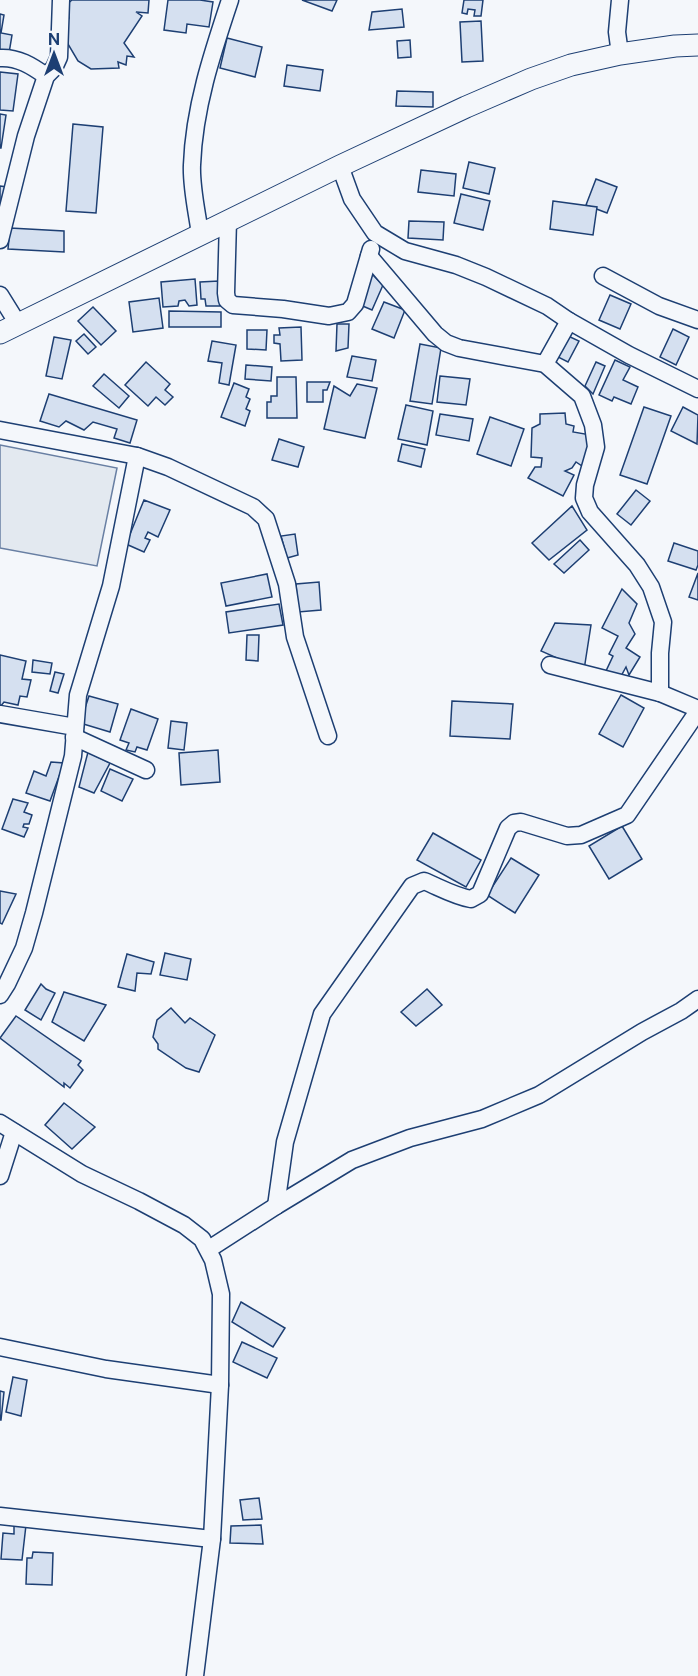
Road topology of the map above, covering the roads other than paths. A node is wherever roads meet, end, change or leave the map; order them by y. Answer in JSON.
{"nodes":[{"id":1,"x":61,"y":0,"type":"edge"},
{"id":2,"x":230,"y":0,"type":"edge"},
{"id":3,"x":620,"y":0,"type":"edge"},
{"id":4,"x":698,"y":45,"type":"edge"},
{"id":5,"x":620,"y":54,"type":"junction"},
{"id":6,"x":0,"y":58,"type":"edge"},
{"id":7,"x":46,"y":76,"type":"junction"},
{"id":8,"x":340,"y":166,"type":"junction"},
{"id":9,"x":228,"y":220,"type":"junction"},
{"id":10,"x":375,"y":233,"type":"junction"},
{"id":11,"x":200,"y":234,"type":"junction"},
{"id":12,"x":0,"y":240,"type":"edge"},
{"id":13,"x":369,"y":256,"type":"junction"},
{"id":14,"x":603,"y":276,"type":"dead end"},
{"id":15,"x":0,"y":295,"type":"edge"},
{"id":16,"x":698,"y":320,"type":"edge"},
{"id":17,"x":569,"y":321,"type":"junction"},
{"id":18,"x":9,"y":329,"type":"edge"},
{"id":19,"x":545,"y":364,"type":"junction"},
{"id":20,"x":698,"y":389,"type":"edge"},
{"id":21,"x":0,"y":430,"type":"edge"},
{"id":22,"x":137,"y":456,"type":"junction"},
{"id":23,"x":550,"y":665,"type":"dead end"},
{"id":24,"x":660,"y":693,"type":"junction"},
{"id":25,"x":698,"y":710,"type":"edge"},
{"id":26,"x":0,"y":714,"type":"edge"},
{"id":27,"x":74,"y":732,"type":"junction"},
{"id":28,"x":328,"y":736,"type":"dead end"},
{"id":29,"x":146,"y":770,"type":"dead end"},
{"id":30,"x":0,"y":995,"type":"edge"},
{"id":31,"x":698,"y":999,"type":"edge"},
{"id":32,"x":7,"y":1128,"type":"edge"},
{"id":33,"x":0,"y":1176,"type":"edge"},
{"id":34,"x":276,"y":1206,"type":"junction"},
{"id":35,"x":209,"y":1249,"type":"junction"},
{"id":36,"x":0,"y":1347,"type":"edge"},
{"id":37,"x":220,"y":1385,"type":"junction"},
{"id":38,"x":0,"y":1516,"type":"edge"},
{"id":39,"x":212,"y":1539,"type":"junction"},
{"id":40,"x":195,"y":1676,"type":"edge"}],
"edges":[{"from":1,"to":7,"type":"street"},
{"from":2,"to":11,"type":"street"},
{"from":3,"to":5,"type":"street"},
{"from":4,"to":5,"type":"main road"},
{"from":5,"to":8,"type":"main road"},
{"from":6,"to":7,"type":"street"},
{"from":7,"to":12,"type":"street"},
{"from":8,"to":9,"type":"main road"},
{"from":8,"to":10,"type":"street"},
{"from":9,"to":11,"type":"main road"},
{"from":9,"to":13,"type":"street"},
{"from":10,"to":13,"type":"street"},
{"from":10,"to":17,"type":"street"},
{"from":11,"to":18,"type":"main road"},
{"from":13,"to":19,"type":"street"},
{"from":14,"to":16,"type":"street"},
{"from":15,"to":18,"type":"street"},
{"from":17,"to":19,"type":"street"},
{"from":17,"to":20,"type":"street"},
{"from":19,"to":24,"type":"street"},
{"from":21,"to":22,"type":"street"},
{"from":22,"to":27,"type":"street"},
{"from":22,"to":28,"type":"street"},
{"from":23,"to":24,"type":"street"},
{"from":24,"to":25,"type":"street"},
{"from":25,"to":34,"type":"street"},
{"from":26,"to":27,"type":"street"},
{"from":27,"to":29,"type":"street"},
{"from":27,"to":30,"type":"street"},
{"from":31,"to":34,"type":"street"},
{"from":32,"to":33,"type":"street"},
{"from":32,"to":35,"type":"street"},
{"from":34,"to":35,"type":"street"},
{"from":35,"to":37,"type":"street"},
{"from":36,"to":37,"type":"street"},
{"from":37,"to":39,"type":"street"},
{"from":38,"to":39,"type":"street"},
{"from":39,"to":40,"type":"street"}]}
